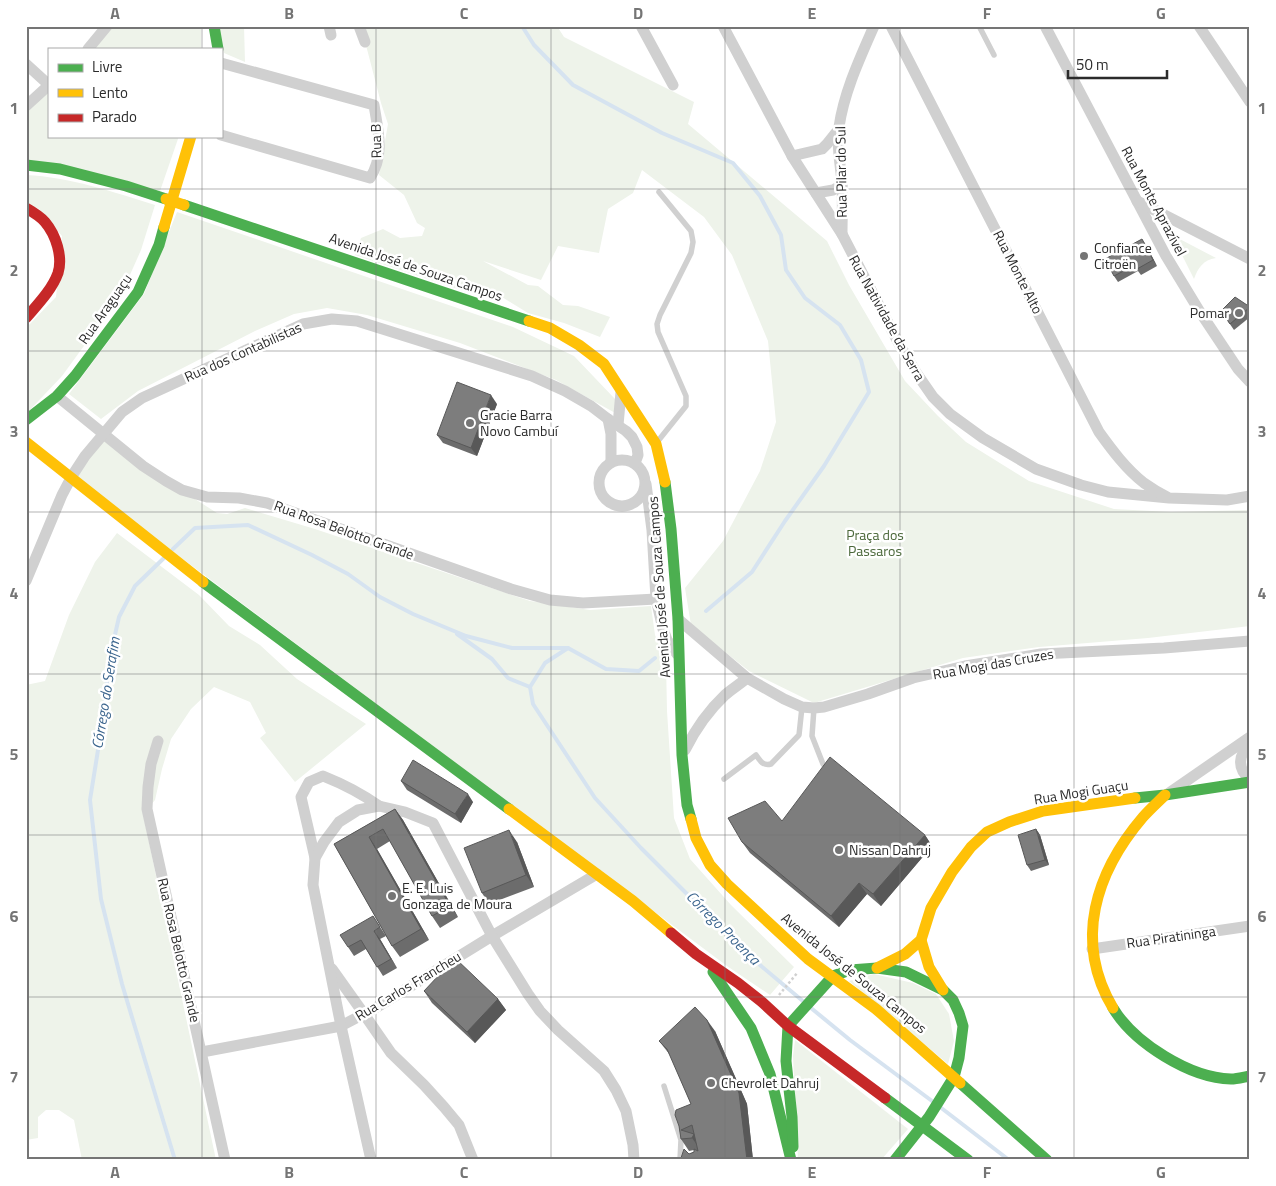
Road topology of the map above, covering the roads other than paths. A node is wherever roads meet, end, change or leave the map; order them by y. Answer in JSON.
{"nodes":[{"id":1,"x":107,"y":26,"type":"edge"},
{"id":2,"x":214,"y":26,"type":"edge"},
{"id":3,"x":359,"y":26,"type":"edge"},
{"id":4,"x":641,"y":26,"type":"edge"},
{"id":5,"x":723,"y":26,"type":"edge"},
{"id":6,"x":874,"y":26,"type":"edge"},
{"id":7,"x":891,"y":26,"type":"edge"},
{"id":8,"x":979,"y":26,"type":"edge"},
{"id":9,"x":1045,"y":26,"type":"edge"},
{"id":10,"x":1199,"y":26,"type":"edge"},
{"id":11,"x":365,"y":42,"type":"dead end"},
{"id":12,"x":89,"y":48,"type":"edge"},
{"id":13,"x":218,"y":48,"type":"edge"},
{"id":14,"x":994,"y":55,"type":"dead end"},
{"id":15,"x":222,"y":63,"type":"edge"},
{"id":16,"x":26,"y":64,"type":"edge"},
{"id":17,"x":48,"y":84,"type":"edge"},
{"id":18,"x":674,"y":85,"type":"dead end"},
{"id":19,"x":48,"y":86,"type":"edge"},
{"id":20,"x":1250,"y":102,"type":"edge"},
{"id":21,"x":26,"y":106,"type":"edge"},
{"id":22,"x":839,"y":128,"type":"junction"},
{"id":23,"x":222,"y":136,"type":"edge"},
{"id":24,"x":190,"y":138,"type":"edge"},
{"id":25,"x":792,"y":156,"type":"junction"},
{"id":26,"x":26,"y":165,"type":"edge"},
{"id":27,"x":842,"y":185,"type":"junction"},
{"id":28,"x":659,"y":192,"type":"dead end"},
{"id":29,"x":816,"y":193,"type":"junction"},
{"id":30,"x":1137,"y":201,"type":"junction"},
{"id":31,"x":26,"y":208,"type":"edge"},
{"id":32,"x":842,"y":234,"type":"junction"},
{"id":33,"x":1250,"y":259,"type":"edge"},
{"id":34,"x":26,"y":318,"type":"edge"},
{"id":35,"x":1250,"y":382,"type":"edge"},
{"id":36,"x":621,"y":392,"type":"junction"},
{"id":37,"x":57,"y":396,"type":"junction"},
{"id":38,"x":26,"y":420,"type":"edge"},
{"id":39,"x":613,"y":422,"type":"junction"},
{"id":40,"x":103,"y":435,"type":"junction"},
{"id":41,"x":26,"y":442,"type":"edge"},
{"id":42,"x":656,"y":444,"type":"junction"},
{"id":43,"x":611,"y":462,"type":"junction"},
{"id":44,"x":635,"y":463,"type":"junction"},
{"id":45,"x":1036,"y":469,"type":"joint"},
{"id":46,"x":646,"y":484,"type":"junction"},
{"id":47,"x":1250,"y":496,"type":"edge"},
{"id":48,"x":1169,"y":498,"type":"junction"},
{"id":49,"x":637,"y":501,"type":"junction"},
{"id":50,"x":652,"y":530,"type":"junction"},
{"id":51,"x":26,"y":581,"type":"edge"},
{"id":52,"x":656,"y":599,"type":"junction"},
{"id":53,"x":678,"y":619,"type":"junction"},
{"id":54,"x":1250,"y":641,"type":"edge"},
{"id":55,"x":680,"y":658,"type":"junction"},
{"id":56,"x":747,"y":678,"type":"junction"},
{"id":57,"x":808,"y":708,"type":"junction"},
{"id":58,"x":799,"y":734,"type":"junction"},
{"id":59,"x":812,"y":736,"type":"junction"},
{"id":60,"x":1250,"y":737,"type":"edge"},
{"id":61,"x":158,"y":741,"type":"dead end"},
{"id":62,"x":1250,"y":742,"type":"edge"},
{"id":63,"x":682,"y":755,"type":"junction"},
{"id":64,"x":823,"y":764,"type":"edge"},
{"id":65,"x":724,"y":779,"type":"dead end"},
{"id":66,"x":1250,"y":781,"type":"edge"},
{"id":67,"x":1165,"y":795,"type":"junction"},
{"id":68,"x":379,"y":806,"type":"junction"},
{"id":69,"x":315,"y":858,"type":"junction"},
{"id":70,"x":597,"y":874,"type":"junction"},
{"id":71,"x":1250,"y":926,"type":"edge"},
{"id":72,"x":492,"y":936,"type":"junction"},
{"id":73,"x":921,"y":940,"type":"junction"},
{"id":74,"x":1092,"y":949,"type":"junction"},
{"id":75,"x":696,"y":954,"type":"junction"},
{"id":76,"x":329,"y":966,"type":"junction"},
{"id":77,"x":877,"y":968,"type":"junction"},
{"id":78,"x":833,"y":976,"type":"junction"},
{"id":79,"x":943,"y":990,"type":"junction"},
{"id":80,"x":364,"y":1014,"type":"junction"},
{"id":81,"x":341,"y":1026,"type":"junction"},
{"id":82,"x":788,"y":1026,"type":"junction"},
{"id":83,"x":202,"y":1052,"type":"junction"},
{"id":84,"x":1250,"y":1076,"type":"edge"},
{"id":85,"x":1231,"y":1079,"type":"junction"},
{"id":86,"x":952,"y":1081,"type":"junction"},
{"id":87,"x":1250,"y":1083,"type":"edge"},
{"id":88,"x":664,"y":1086,"type":"dead end"},
{"id":89,"x":926,"y":1121,"type":"junction"},
{"id":90,"x":225,"y":1160,"type":"edge"},
{"id":91,"x":370,"y":1160,"type":"edge"},
{"id":92,"x":473,"y":1160,"type":"edge"},
{"id":93,"x":634,"y":1160,"type":"edge"},
{"id":94,"x":680,"y":1160,"type":"edge"},
{"id":95,"x":792,"y":1160,"type":"edge"},
{"id":96,"x":895,"y":1160,"type":"edge"},
{"id":97,"x":968,"y":1160,"type":"edge"},
{"id":98,"x":1047,"y":1160,"type":"edge"}],
"edges":[{"from":1,"to":12,"type":"street"},
{"from":2,"to":13,"type":"main road"},
{"from":3,"to":11,"type":"street"},
{"from":4,"to":18,"type":"street"},
{"from":5,"to":25,"type":"street","name":"Rua Natividade da Serra"},
{"from":6,"to":22,"type":"street","name":"Rua Pilar do Sul"},
{"from":7,"to":48,"type":"street","name":"Rua Monte Alto"},
{"from":8,"to":14,"type":"lane"},
{"from":9,"to":30,"type":"street","name":"Rua Monte Aprazível"},
{"from":10,"to":20,"type":"street"},
{"from":15,"to":23,"type":"street","name":"Rua B"},
{"from":16,"to":17,"type":"street"},
{"from":19,"to":21,"type":"street"},
{"from":22,"to":25,"type":"street"},
{"from":22,"to":27,"type":"street","name":"Rua Pilar do Sul"},
{"from":24,"to":37,"type":"main road","name":"Rua Araguaçu"},
{"from":25,"to":29,"type":"street","name":"Rua Natividade da Serra"},
{"from":26,"to":36,"type":"main road","name":"Avenida José de Souza Campos","bridge":true},
{"from":27,"to":29,"type":"street"},
{"from":27,"to":32,"type":"street","name":"Rua Pilar do Sul"},
{"from":28,"to":42,"type":"lane"},
{"from":29,"to":32,"type":"street","name":"Rua Natividade da Serra"},
{"from":30,"to":33,"type":"street"},
{"from":30,"to":35,"type":"street","name":"Rua Monte Aprazível"},
{"from":31,"to":34,"type":"main road"},
{"from":32,"to":45,"type":"street","name":"Rua Natividade da Serra"},
{"from":36,"to":39,"type":"street"},
{"from":36,"to":42,"type":"main road","name":"Avenida José de Souza Campos"},
{"from":37,"to":38,"type":"main road","name":"Rua Araguaçu"},
{"from":37,"to":40,"type":"street","name":"Rua Rosa Belotto Grande"},
{"from":39,"to":40,"type":"street","name":"Rua dos Contabilistas"},
{"from":39,"to":43,"type":"street"},
{"from":39,"to":44,"type":"street","name":"Rua dos Contabilistas"},
{"from":40,"to":51,"type":"street","name":"Rua dos Contabilistas"},
{"from":40,"to":52,"type":"street","name":"Rua Rosa Belotto Grande"},
{"from":41,"to":70,"type":"main road","bridge":true},
{"from":42,"to":53,"type":"main road","name":"Avenida José de Souza Campos"},
{"from":43,"to":44,"type":"street"},
{"from":43,"to":49,"type":"street"},
{"from":44,"to":46,"type":"street","name":"Rua dos Contabilistas"},
{"from":45,"to":48,"type":"street","name":"Rua Monte Alto"},
{"from":46,"to":49,"type":"street"},
{"from":46,"to":50,"type":"street"},
{"from":47,"to":48,"type":"street","name":"Rua Monte Alto"},
{"from":49,"to":50,"type":"street"},
{"from":50,"to":52,"type":"street"},
{"from":52,"to":55,"type":"street"},
{"from":53,"to":55,"type":"main road","name":"Avenida José de Souza Campos"},
{"from":53,"to":56,"type":"street"},
{"from":54,"to":57,"type":"street","name":"Rua Mogi das Cruzes"},
{"from":55,"to":63,"type":"main road","name":"Avenida José de Souza Campos"},
{"from":56,"to":57,"type":"street"},
{"from":56,"to":63,"type":"street"},
{"from":57,"to":58,"type":"lane"},
{"from":57,"to":59,"type":"lane"},
{"from":58,"to":59,"type":"lane"},
{"from":58,"to":65,"type":"lane"},
{"from":59,"to":64,"type":"lane"},
{"from":60,"to":67,"type":"street"},
{"from":61,"to":83,"type":"street","name":"Rua Rosa Belotto Grande"},
{"from":62,"to":66,"type":"street"},
{"from":63,"to":78,"type":"main road","name":"Avenida José de Souza Campos"},
{"from":66,"to":67,"type":"main road","name":"Rua Mogi Guaçu"},
{"from":67,"to":73,"type":"main road","name":"Rua Mogi Guaçu"},
{"from":67,"to":74,"type":"main road"},
{"from":68,"to":69,"type":"street"},
{"from":68,"to":69,"type":"street"},
{"from":68,"to":72,"type":"street"},
{"from":69,"to":76,"type":"street"},
{"from":70,"to":72,"type":"street","name":"Rua Carlos Francheu"},
{"from":70,"to":75,"type":"main road"},
{"from":71,"to":74,"type":"street","name":"Rua Piratininga"},
{"from":72,"to":80,"type":"street","name":"Rua Carlos Francheu"},
{"from":72,"to":93,"type":"street"},
{"from":73,"to":77,"type":"main road"},
{"from":73,"to":79,"type":"main road"},
{"from":74,"to":85,"type":"main road"},
{"from":75,"to":82,"type":"main road"},
{"from":75,"to":95,"type":"main road"},
{"from":76,"to":80,"type":"street"},
{"from":76,"to":81,"type":"street"},
{"from":77,"to":78,"type":"main road"},
{"from":77,"to":79,"type":"main road"},
{"from":78,"to":82,"type":"main road"},
{"from":78,"to":86,"type":"main road","name":"Avenida José de Souza Campos"},
{"from":79,"to":86,"type":"main road"},
{"from":80,"to":81,"type":"street","name":"Rua Carlos Francheu"},
{"from":80,"to":92,"type":"street"},
{"from":81,"to":83,"type":"street","name":"Rua Carlos Francheu"},
{"from":81,"to":91,"type":"street"},
{"from":82,"to":89,"type":"main road"},
{"from":82,"to":95,"type":"main road"},
{"from":83,"to":90,"type":"street","name":"Rua Rosa Belotto Grande"},
{"from":84,"to":85,"type":"main road"},
{"from":85,"to":87,"type":"street"},
{"from":86,"to":89,"type":"main road"},
{"from":86,"to":98,"type":"main road","name":"Avenida José de Souza Campos"},
{"from":88,"to":94,"type":"lane"},
{"from":89,"to":96,"type":"main road"},
{"from":89,"to":97,"type":"main road"}]}
